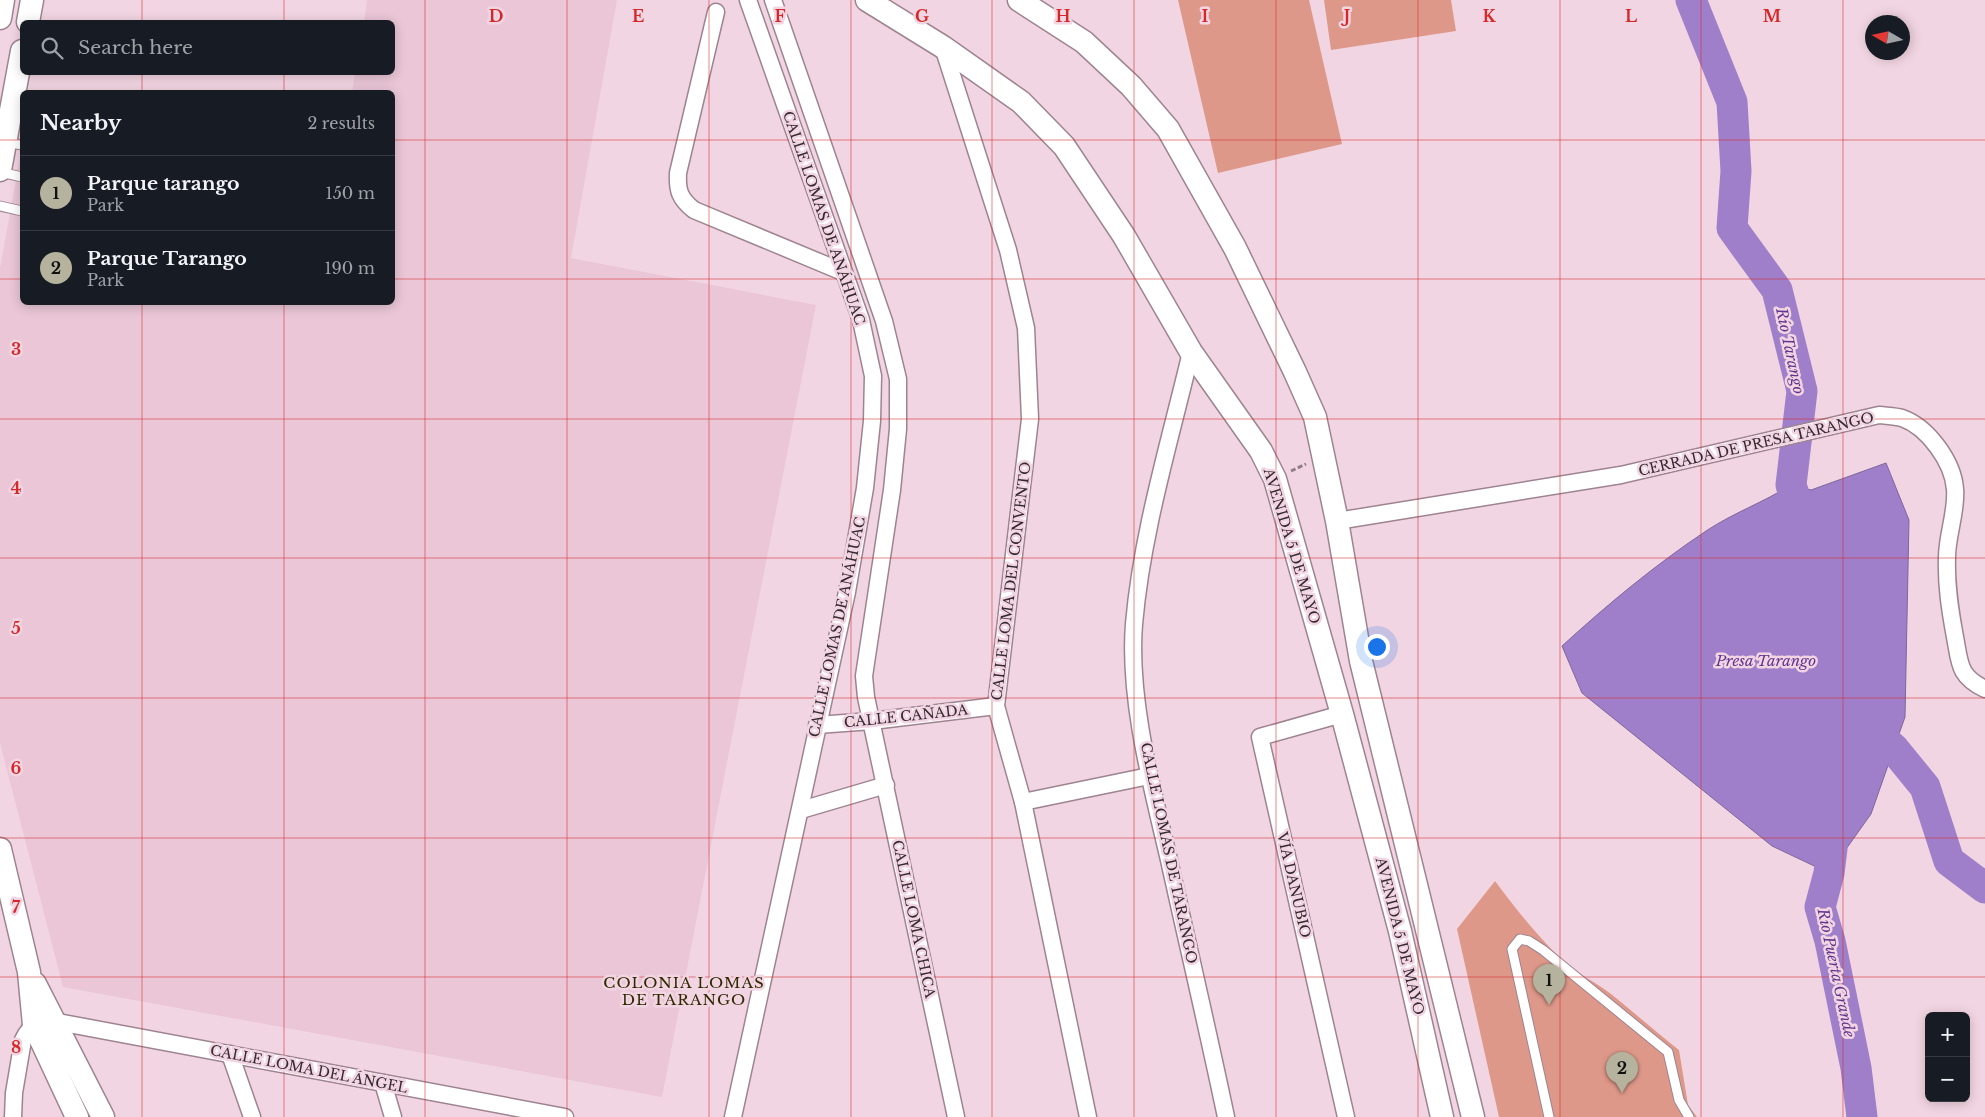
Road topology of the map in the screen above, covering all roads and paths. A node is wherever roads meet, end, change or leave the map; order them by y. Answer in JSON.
{"nodes":[{"id":1,"x":3,"y":0,"type":"edge"},
{"id":2,"x":32,"y":0,"type":"edge"},
{"id":3,"x":748,"y":0,"type":"edge"},
{"id":4,"x":773,"y":0,"type":"edge"},
{"id":5,"x":867,"y":0,"type":"edge"},
{"id":6,"x":1019,"y":0,"type":"edge"},
{"id":7,"x":716,"y":12,"type":"dead end"},
{"id":8,"x":0,"y":18,"type":"edge"},
{"id":9,"x":28,"y":20,"type":"edge"},
{"id":10,"x":943,"y":48,"type":"junction"},
{"id":11,"x":20,"y":64,"type":"edge"},
{"id":12,"x":9,"y":143,"type":"edge"},
{"id":13,"x":0,"y":171,"type":"edge"},
{"id":14,"x":20,"y":176,"type":"edge"},
{"id":15,"x":0,"y":206,"type":"edge"},
{"id":16,"x":20,"y":211,"type":"edge"},
{"id":17,"x":843,"y":272,"type":"junction"},
{"id":18,"x":1191,"y":352,"type":"junction"},
{"id":19,"x":1323,"y":456,"type":"junction"},
{"id":20,"x":1274,"y":479,"type":"junction"},
{"id":21,"x":1337,"y":521,"type":"junction"},
{"id":22,"x":1985,"y":689,"type":"edge"},
{"id":23,"x":996,"y":706,"type":"junction"},
{"id":24,"x":1342,"y":714,"type":"junction"},
{"id":25,"x":872,"y":721,"type":"junction"},
{"id":26,"x":817,"y":725,"type":"junction"},
{"id":27,"x":1149,"y":776,"type":"junction"},
{"id":28,"x":886,"y":785,"type":"junction"},
{"id":29,"x":1023,"y":802,"type":"junction"},
{"id":30,"x":801,"y":810,"type":"junction"},
{"id":31,"x":0,"y":849,"type":"edge"},
{"id":32,"x":44,"y":1023,"type":"junction"},
{"id":33,"x":230,"y":1054,"type":"junction"},
{"id":34,"x":384,"y":1083,"type":"junction"},
{"id":35,"x":544,"y":1115,"type":"edge"},
{"id":36,"x":13,"y":1117,"type":"edge"},
{"id":37,"x":77,"y":1117,"type":"edge"},
{"id":38,"x":103,"y":1117,"type":"edge"},
{"id":39,"x":252,"y":1117,"type":"edge"},
{"id":40,"x":393,"y":1117,"type":"edge"},
{"id":41,"x":565,"y":1117,"type":"edge"},
{"id":42,"x":733,"y":1117,"type":"edge"},
{"id":43,"x":956,"y":1117,"type":"edge"},
{"id":44,"x":1088,"y":1117,"type":"edge"},
{"id":45,"x":1226,"y":1117,"type":"edge"},
{"id":46,"x":1346,"y":1117,"type":"edge"},
{"id":47,"x":1442,"y":1117,"type":"edge"},
{"id":48,"x":1474,"y":1117,"type":"edge"},
{"id":49,"x":1549,"y":1117,"type":"edge"},
{"id":50,"x":1689,"y":1117,"type":"edge"}],
"edges":[{"from":1,"to":8,"type":"main road"},
{"from":2,"to":9,"type":"main road"},
{"from":3,"to":17,"type":"street","name":"CALLE LOMAS DE ANÁHUAC"},
{"from":4,"to":25,"type":"street","name":"CALLE LOMAS DE ANÁHUAC"},
{"from":5,"to":10,"type":"main road","name":"AVENIDA 5 DE MAYO"},
{"from":6,"to":19,"type":"main road","name":"AVENIDA 5 DE MAYO"},
{"from":7,"to":17,"type":"street"},
{"from":10,"to":18,"type":"main road","name":"AVENIDA 5 DE MAYO"},
{"from":10,"to":23,"type":"street","name":"CALLE LOMA DEL CONVENTO"},
{"from":11,"to":12,"type":"main road"},
{"from":12,"to":13,"type":"main road"},
{"from":13,"to":14,"type":"lane"},
{"from":15,"to":16,"type":"lane"},
{"from":17,"to":26,"type":"street","name":"CALLE LOMAS DE ANÁHUAC"},
{"from":18,"to":20,"type":"main road","name":"AVENIDA 5 DE MAYO"},
{"from":18,"to":27,"type":"street","name":"CALLE LOMAS DE TARANGO"},
{"from":19,"to":20,"type":"path"},
{"from":19,"to":21,"type":"main road","name":"AVENIDA 5 DE MAYO"},
{"from":20,"to":24,"type":"main road","name":"AVENIDA 5 DE MAYO"},
{"from":21,"to":22,"type":"street","name":"CERRADA DE PRESA TARANGO"},
{"from":21,"to":48,"type":"main road","name":"AVENIDA 5 DE MAYO"},
{"from":23,"to":25,"type":"street","name":"CALLE CAÑADA"},
{"from":23,"to":29,"type":"street","name":"CALLE LOMA DEL CONVENTO"},
{"from":24,"to":46,"type":"street","name":"VÍA DANUBIO"},
{"from":24,"to":47,"type":"main road","name":"AVENIDA 5 DE MAYO"},
{"from":25,"to":26,"type":"street","name":"CALLE CAÑADA"},
{"from":25,"to":28,"type":"street","name":"CALLE LOMA CHICA"},
{"from":26,"to":30,"type":"street","name":"CALLE LOMAS DE ANÁHUAC"},
{"from":27,"to":29,"type":"street"},
{"from":27,"to":45,"type":"street","name":"CALLE LOMAS DE TARANGO"},
{"from":28,"to":30,"type":"street"},
{"from":28,"to":43,"type":"street","name":"CALLE LOMA CHICA"},
{"from":29,"to":44,"type":"street","name":"CALLE LOMA DEL CONVENTO"},
{"from":30,"to":42,"type":"street","name":"CALLE LOMAS DE ANÁHUAC"},
{"from":31,"to":32,"type":"main road"},
{"from":32,"to":33,"type":"street","name":"CALLE LOMA DEL ÁNGEL"},
{"from":32,"to":36,"type":"street"},
{"from":32,"to":37,"type":"main road"},
{"from":32,"to":38,"type":"main road"},
{"from":33,"to":34,"type":"street","name":"CALLE LOMA DEL ÁNGEL"},
{"from":33,"to":39,"type":"street"},
{"from":34,"to":35,"type":"street","name":"CALLE LOMA DEL ÁNGEL"},
{"from":34,"to":40,"type":"street"},
{"from":35,"to":41,"type":"street","name":"CALLE LOMA DEL ÁNGEL"},
{"from":49,"to":50,"type":"lane"}]}
